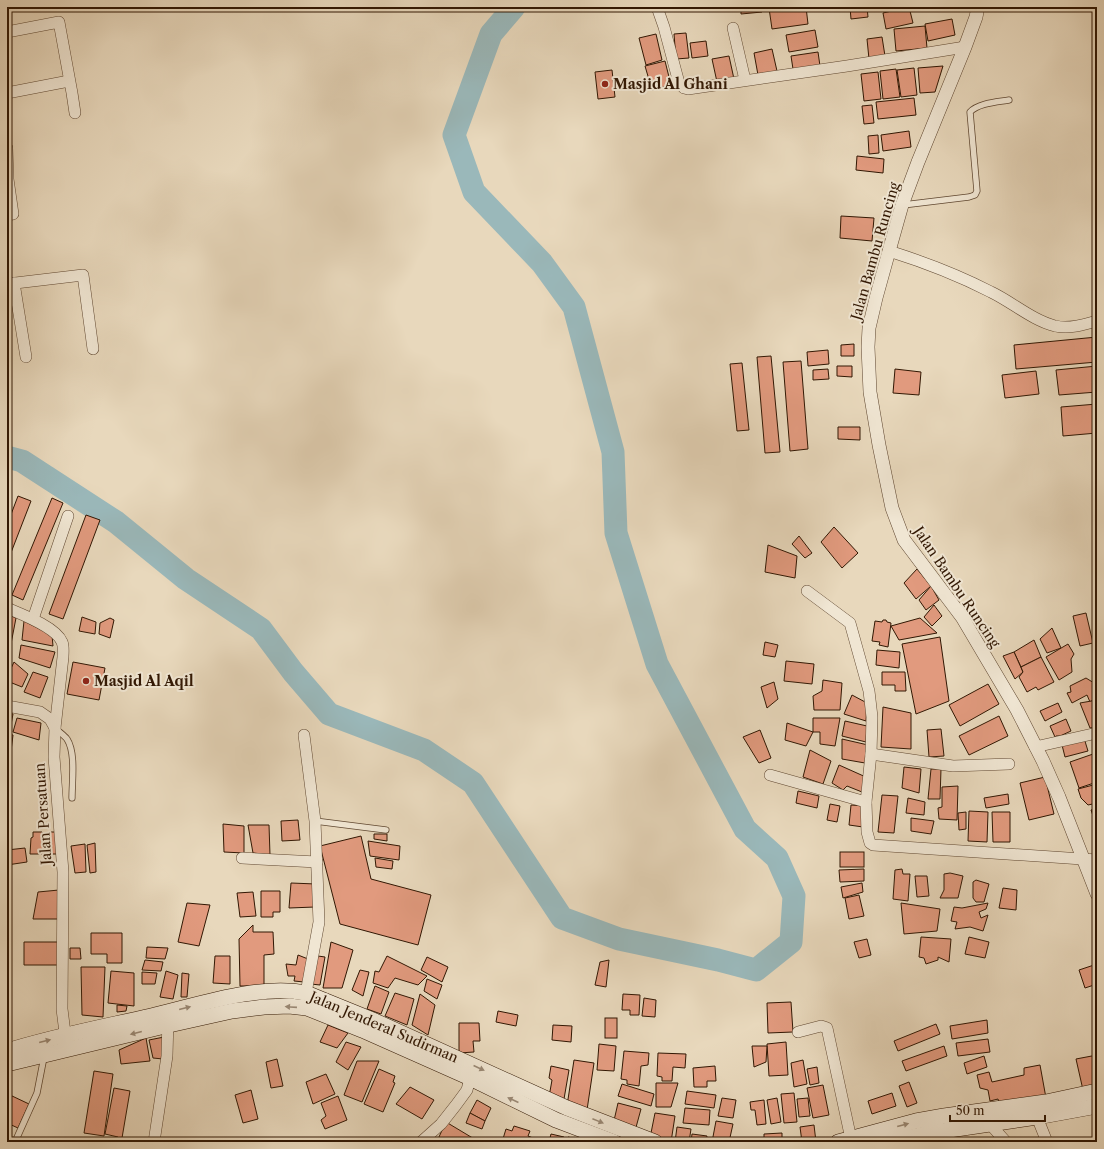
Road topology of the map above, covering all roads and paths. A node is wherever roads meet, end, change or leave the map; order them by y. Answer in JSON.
{"nodes":[{"id":1,"x":657,"y":7,"type":"edge"},
{"id":2,"x":978,"y":7,"type":"edge"},
{"id":3,"x":733,"y":28,"type":"dead end"},
{"id":4,"x":7,"y":32,"type":"edge"},
{"id":5,"x":966,"y":47,"type":"junction"},
{"id":6,"x":745,"y":80,"type":"junction"},
{"id":7,"x":69,"y":81,"type":"junction"},
{"id":8,"x":7,"y":93,"type":"edge"},
{"id":9,"x":1009,"y":100,"type":"dead end"},
{"id":10,"x":74,"y":113,"type":"dead end"},
{"id":11,"x":7,"y":148,"type":"edge"},
{"id":12,"x":902,"y":205,"type":"junction"},
{"id":13,"x":7,"y":215,"type":"edge"},
{"id":14,"x":889,"y":251,"type":"junction"},
{"id":15,"x":10,"y":283,"type":"edge"},
{"id":16,"x":1097,"y":321,"type":"edge"},
{"id":17,"x":93,"y":349,"type":"dead end"},
{"id":18,"x":26,"y":357,"type":"dead end"},
{"id":19,"x":68,"y":516,"type":"dead end"},
{"id":20,"x":807,"y":591,"type":"dead end"},
{"id":21,"x":7,"y":608,"type":"edge"},
{"id":22,"x":33,"y":619,"type":"junction"},
{"id":23,"x":7,"y":706,"type":"edge"},
{"id":24,"x":55,"y":728,"type":"junction"},
{"id":25,"x":1097,"y":732,"type":"edge"},
{"id":26,"x":304,"y":735,"type":"dead end"},
{"id":27,"x":1035,"y":747,"type":"junction"},
{"id":28,"x":871,"y":754,"type":"junction"},
{"id":29,"x":1009,"y":764,"type":"dead end"},
{"id":30,"x":770,"y":775,"type":"dead end"},
{"id":31,"x":72,"y":798,"type":"dead end"},
{"id":32,"x":866,"y":802,"type":"junction"},
{"id":33,"x":314,"y":821,"type":"junction"},
{"id":34,"x":386,"y":830,"type":"dead end"},
{"id":35,"x":242,"y":858,"type":"dead end"},
{"id":36,"x":1083,"y":860,"type":"junction"},
{"id":37,"x":1097,"y":860,"type":"edge"},
{"id":38,"x":317,"y":862,"type":"junction"},
{"id":39,"x":1097,"y":894,"type":"edge"},
{"id":40,"x":306,"y":993,"type":"junction"},
{"id":41,"x":168,"y":1018,"type":"junction"},
{"id":42,"x":798,"y":1032,"type":"dead end"},
{"id":43,"x":67,"y":1043,"type":"junction"},
{"id":44,"x":7,"y":1051,"type":"edge"},
{"id":45,"x":44,"y":1056,"type":"junction"},
{"id":46,"x":7,"y":1064,"type":"edge"},
{"id":47,"x":470,"y":1078,"type":"junction"},
{"id":48,"x":1097,"y":1091,"type":"edge"},
{"id":49,"x":541,"y":1105,"type":"junction"},
{"id":50,"x":1097,"y":1106,"type":"edge"},
{"id":51,"x":987,"y":1117,"type":"junction"},
{"id":52,"x":1037,"y":1117,"type":"junction"},
{"id":53,"x":842,"y":1141,"type":"edge"},
{"id":54,"x":15,"y":1142,"type":"edge"},
{"id":55,"x":154,"y":1142,"type":"edge"},
{"id":56,"x":421,"y":1142,"type":"edge"},
{"id":57,"x":614,"y":1142,"type":"edge"},
{"id":58,"x":655,"y":1142,"type":"edge"},
{"id":59,"x":888,"y":1142,"type":"edge"},
{"id":60,"x":1006,"y":1142,"type":"edge"},
{"id":61,"x":1047,"y":1142,"type":"edge"}],
"edges":[{"from":1,"to":6,"type":"street"},
{"from":2,"to":5,"type":"street","name":"Jalan Bambu Runcing"},
{"from":3,"to":6,"type":"street"},
{"from":4,"to":7,"type":"street"},
{"from":5,"to":6,"type":"street"},
{"from":5,"to":12,"type":"street","name":"Jalan Bambu Runcing"},
{"from":7,"to":8,"type":"street"},
{"from":7,"to":10,"type":"street"},
{"from":9,"to":12,"type":"lane"},
{"from":11,"to":13,"type":"street"},
{"from":12,"to":14,"type":"street","name":"Jalan Bambu Runcing"},
{"from":14,"to":16,"type":"street"},
{"from":14,"to":27,"type":"street","name":"Jalan Bambu Runcing"},
{"from":15,"to":17,"type":"street"},
{"from":15,"to":18,"type":"street"},
{"from":19,"to":22,"type":"street"},
{"from":20,"to":28,"type":"street"},
{"from":21,"to":22,"type":"street","name":"Jalan Persatuan"},
{"from":22,"to":24,"type":"street","name":"Jalan Persatuan"},
{"from":23,"to":24,"type":"street"},
{"from":24,"to":31,"type":"lane"},
{"from":24,"to":43,"type":"street","name":"Jalan Persatuan"},
{"from":25,"to":27,"type":"street"},
{"from":26,"to":33,"type":"street"},
{"from":27,"to":36,"type":"street","name":"Jalan Bambu Runcing"},
{"from":28,"to":29,"type":"street"},
{"from":28,"to":32,"type":"street"},
{"from":30,"to":32,"type":"street"},
{"from":32,"to":36,"type":"street"},
{"from":33,"to":34,"type":"lane"},
{"from":33,"to":38,"type":"street"},
{"from":35,"to":38,"type":"street"},
{"from":36,"to":37,"type":"street"},
{"from":36,"to":39,"type":"street","name":"Jalan Bambu Runcing"},
{"from":38,"to":40,"type":"street"},
{"from":41,"to":40,"type":"main road","name":"Jalan Jenderal Sudirman","one_way":true},
{"from":40,"to":49,"type":"main road","name":"Jalan Jenderal Sudirman","one_way":true},
{"from":41,"to":43,"type":"main road","name":"Jalan Jenderal Sudirman"},
{"from":47,"to":41,"type":"main road","name":"Jalan Jenderal Sudirman","one_way":true},
{"from":41,"to":55,"type":"street"},
{"from":42,"to":53,"type":"street"},
{"from":44,"to":43,"type":"main road","name":"Jalan Jenderal Sudirman","one_way":true},
{"from":43,"to":45,"type":"main road","name":"Jalan Jenderal Sudirman"},
{"from":45,"to":46,"type":"main road","name":"Jalan Jenderal Sudirman"},
{"from":45,"to":54,"type":"lane"},
{"from":49,"to":47,"type":"main road","name":"Jalan Jenderal Sudirman","one_way":true},
{"from":47,"to":56,"type":"street"},
{"from":48,"to":51,"type":"main road"},
{"from":49,"to":57,"type":"main road","name":"Jalan Jenderal Sudirman"},
{"from":49,"to":58,"type":"main road","name":"Jalan Jenderal Sudirman","one_way":true},
{"from":50,"to":52,"type":"main road"},
{"from":51,"to":52,"type":"main road"},
{"from":53,"to":51,"type":"main road","one_way":true},
{"from":51,"to":59,"type":"main road"},
{"from":51,"to":60,"type":"street"},
{"from":52,"to":61,"type":"street"}]}
